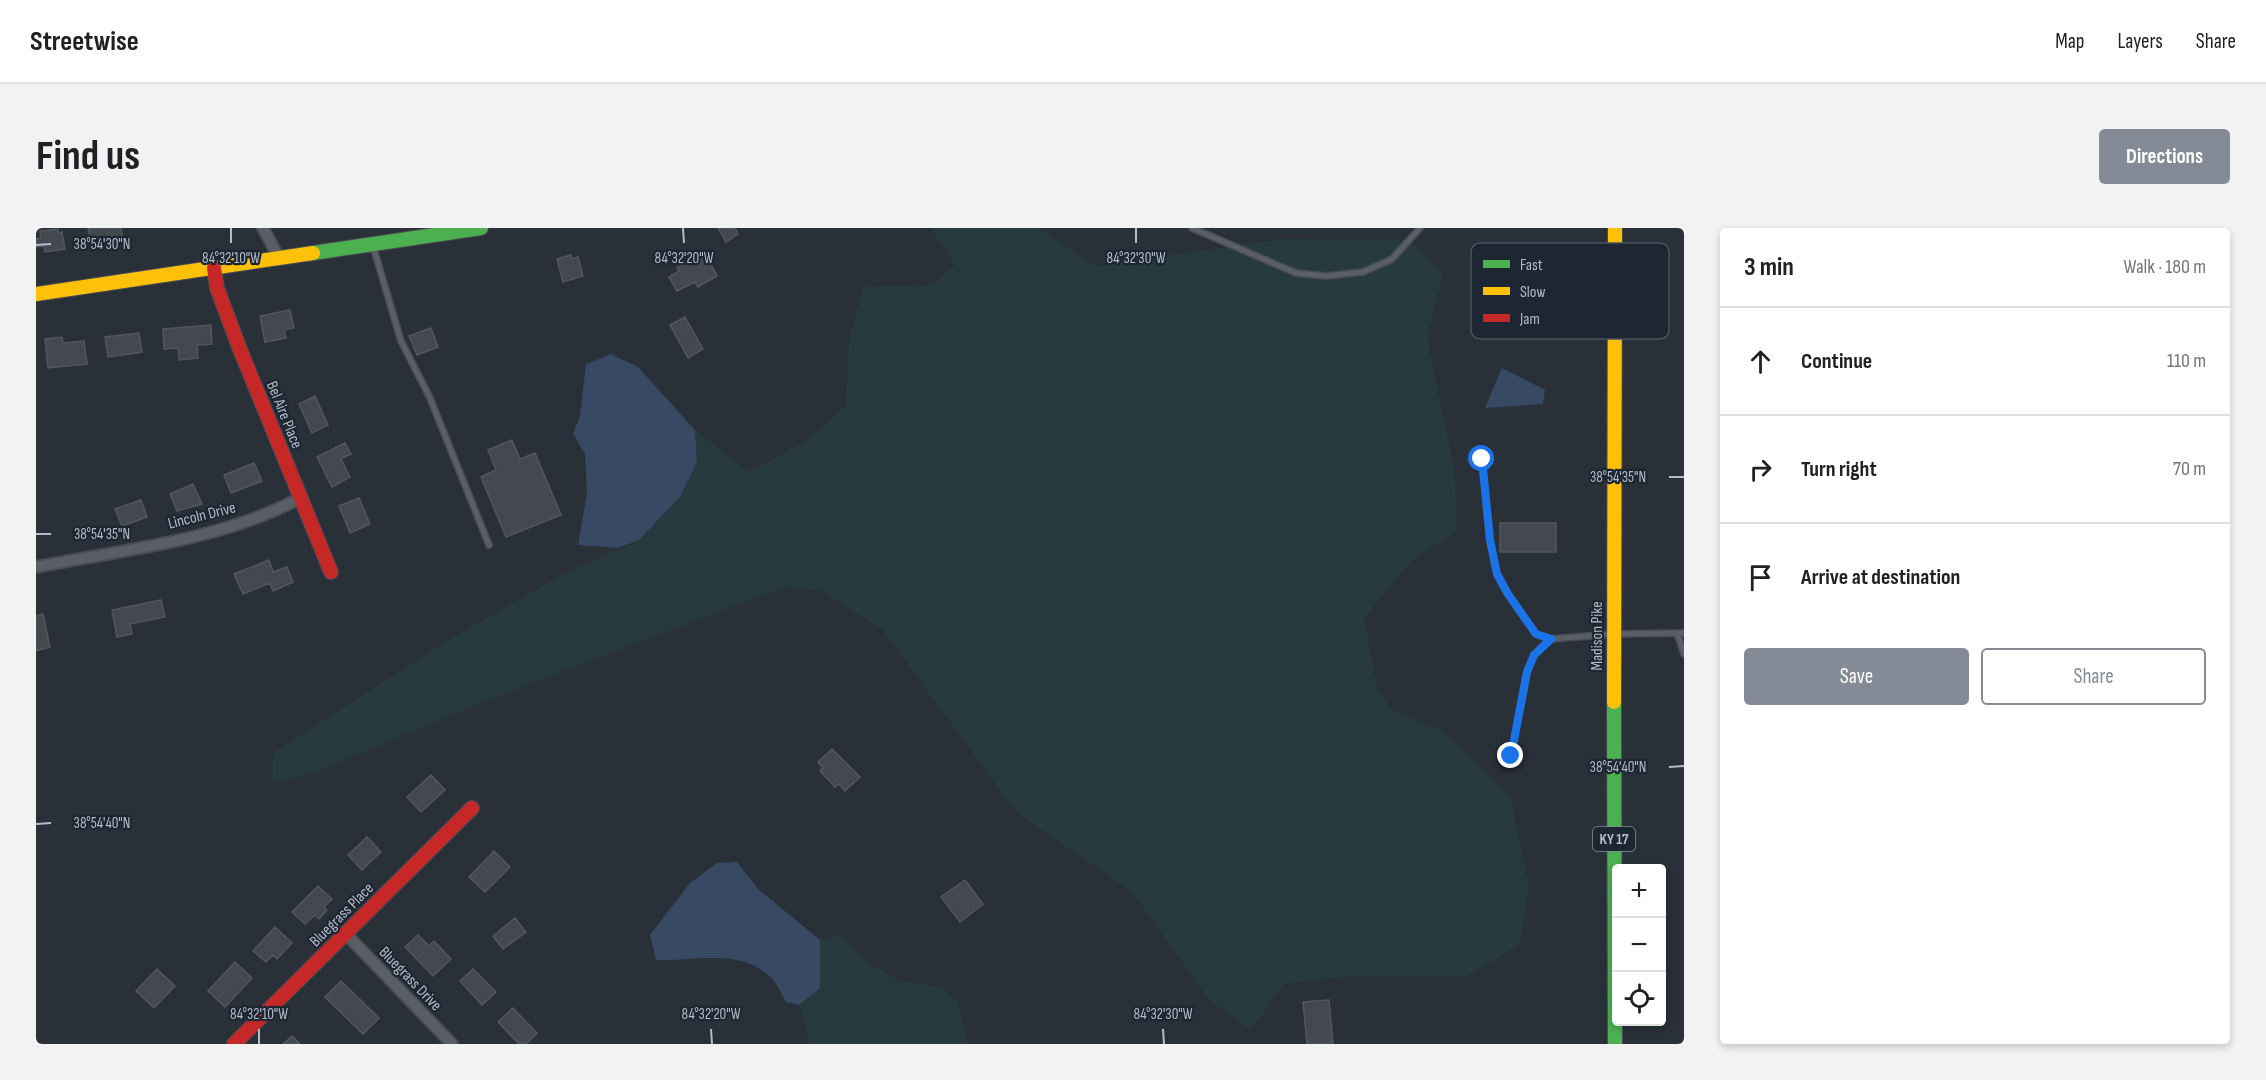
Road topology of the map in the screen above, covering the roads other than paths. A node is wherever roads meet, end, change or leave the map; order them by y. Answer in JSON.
{"nodes":[{"id":1,"x":263,"y":228,"type":"edge"},
{"id":2,"x":481,"y":228,"type":"edge"},
{"id":3,"x":1192,"y":228,"type":"edge"},
{"id":4,"x":1420,"y":228,"type":"edge"},
{"id":5,"x":1615,"y":228,"type":"edge"},
{"id":6,"x":1615,"y":243,"type":"edge"},
{"id":7,"x":373,"y":244,"type":"junction"},
{"id":8,"x":279,"y":258,"type":"junction"},
{"id":9,"x":214,"y":268,"type":"junction"},
{"id":10,"x":36,"y":294,"type":"edge"},
{"id":11,"x":1614,"y":339,"type":"edge"},
{"id":12,"x":1482,"y":459,"type":"dead end"},
{"id":13,"x":300,"y":498,"type":"junction"},
{"id":14,"x":489,"y":545,"type":"dead end"},
{"id":15,"x":36,"y":567,"type":"edge"},
{"id":16,"x":331,"y":572,"type":"dead end"},
{"id":17,"x":1677,"y":633,"type":"junction"},
{"id":18,"x":1684,"y":633,"type":"edge"},
{"id":19,"x":1613,"y":634,"type":"junction"},
{"id":20,"x":1551,"y":639,"type":"junction"},
{"id":21,"x":1684,"y":654,"type":"edge"},
{"id":22,"x":1511,"y":756,"type":"dead end"},
{"id":23,"x":472,"y":808,"type":"dead end"},
{"id":24,"x":346,"y":934,"type":"junction"},
{"id":25,"x":234,"y":1044,"type":"edge"},
{"id":26,"x":452,"y":1044,"type":"edge"},
{"id":27,"x":1615,"y":1044,"type":"edge"}],
"edges":[{"from":1,"to":8,"type":"street"},
{"from":2,"to":7,"type":"main road"},
{"from":3,"to":4,"type":"lane"},
{"from":5,"to":6,"type":"main road","name":"Madison Pike","number":"KY 17"},
{"from":7,"to":8,"type":"main road"},
{"from":7,"to":14,"type":"lane"},
{"from":8,"to":9,"type":"main road"},
{"from":9,"to":10,"type":"main road"},
{"from":9,"to":13,"type":"main road","name":"Bel Aire Place"},
{"from":11,"to":19,"type":"main road","name":"Madison Pike","number":"KY 17"},
{"from":12,"to":20,"type":"lane"},
{"from":13,"to":15,"type":"street","name":"Lincoln Drive"},
{"from":13,"to":16,"type":"main road","name":"Bel Aire Place"},
{"from":17,"to":18,"type":"lane"},
{"from":17,"to":19,"type":"lane"},
{"from":17,"to":21,"type":"lane"},
{"from":19,"to":20,"type":"lane"},
{"from":19,"to":27,"type":"main road","name":"Madison Pike","number":"KY 17"},
{"from":20,"to":22,"type":"lane"},
{"from":23,"to":24,"type":"main road","name":"Bluegrass Place"},
{"from":24,"to":25,"type":"main road","name":"Bluegrass Place"},
{"from":24,"to":26,"type":"street","name":"Bluegrass Drive"}]}
